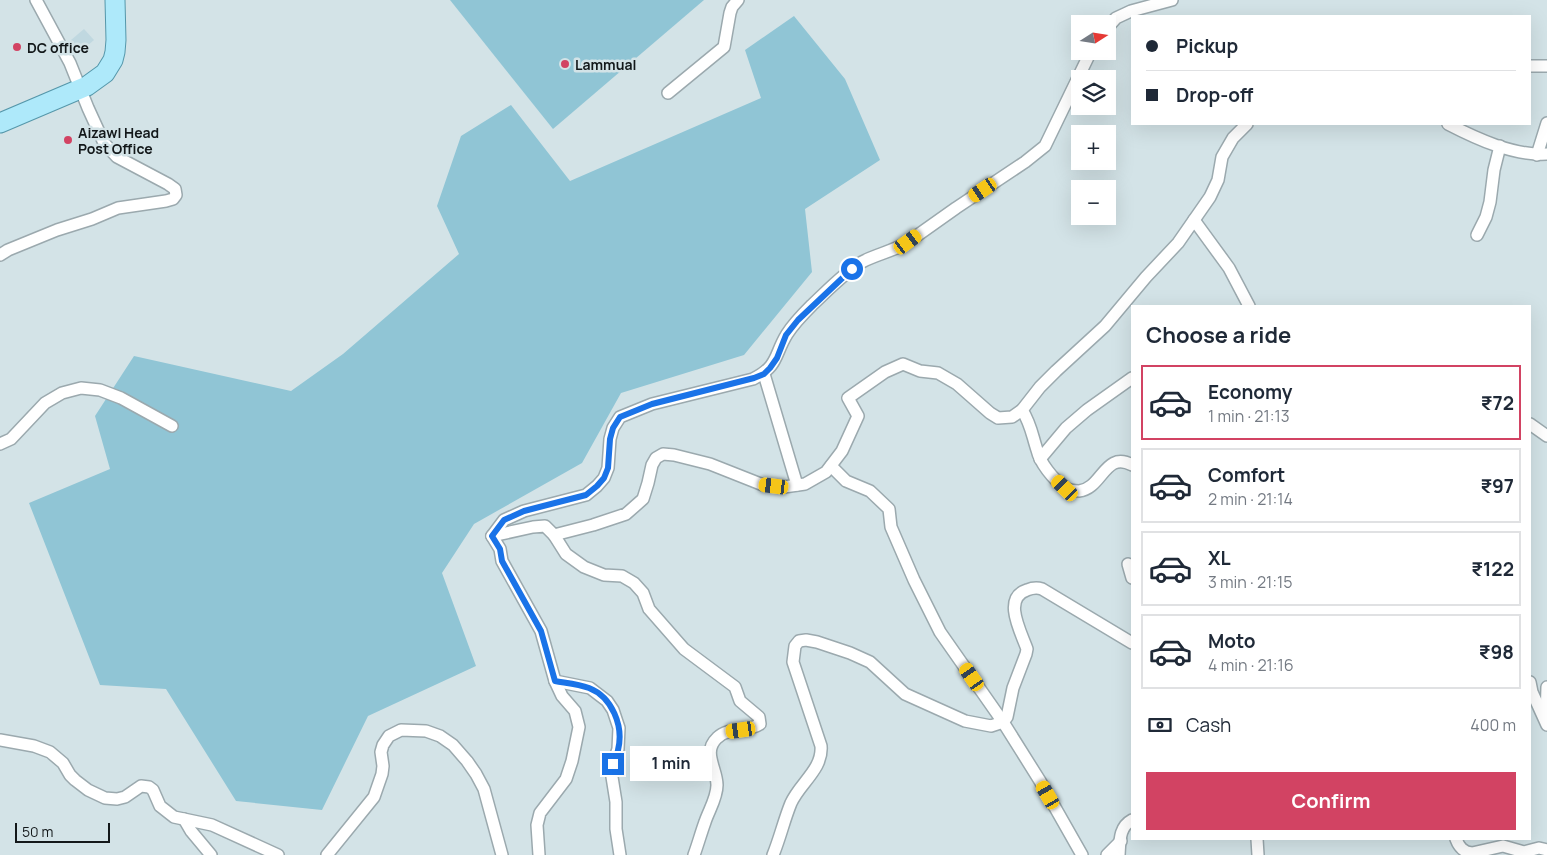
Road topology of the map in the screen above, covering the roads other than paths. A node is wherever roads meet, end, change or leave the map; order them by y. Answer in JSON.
{"nodes":[{"id":1,"x":36,"y":0,"type":"edge"},
{"id":2,"x":115,"y":0,"type":"edge"},
{"id":3,"x":738,"y":0,"type":"edge"},
{"id":4,"x":1172,"y":0,"type":"edge"},
{"id":5,"x":1116,"y":18,"type":"edge"},
{"id":6,"x":1087,"y":60,"type":"edge"},
{"id":7,"x":1531,"y":66,"type":"edge"},
{"id":8,"x":1547,"y":66,"type":"edge"},
{"id":9,"x":80,"y":88,"type":"junction"},
{"id":10,"x":668,"y":93,"type":"dead end"},
{"id":11,"x":0,"y":123,"type":"edge"},
{"id":12,"x":1547,"y":123,"type":"edge"},
{"id":13,"x":1246,"y":125,"type":"edge"},
{"id":14,"x":1450,"y":125,"type":"edge"},
{"id":15,"x":1500,"y":146,"type":"junction"},
{"id":16,"x":1542,"y":154,"type":"edge"},
{"id":17,"x":1194,"y":220,"type":"junction"},
{"id":18,"x":1477,"y":235,"type":"dead end"},
{"id":19,"x":0,"y":255,"type":"edge"},
{"id":20,"x":1248,"y":305,"type":"edge"},
{"id":21,"x":764,"y":374,"type":"junction"},
{"id":22,"x":1131,"y":379,"type":"edge"},
{"id":23,"x":1022,"y":410,"type":"junction"},
{"id":24,"x":1531,"y":425,"type":"edge"},
{"id":25,"x":172,"y":426,"type":"dead end"},
{"id":26,"x":1546,"y":434,"type":"edge"},
{"id":27,"x":0,"y":444,"type":"edge"},
{"id":28,"x":1040,"y":459,"type":"junction"},
{"id":29,"x":1131,"y":464,"type":"edge"},
{"id":30,"x":831,"y":466,"type":"junction"},
{"id":31,"x":797,"y":485,"type":"junction"},
{"id":32,"x":554,"y":535,"type":"junction"},
{"id":33,"x":492,"y":536,"type":"junction"},
{"id":34,"x":1128,"y":564,"type":"dead end"},
{"id":35,"x":1131,"y":574,"type":"edge"},
{"id":36,"x":1131,"y":642,"type":"edge"},
{"id":37,"x":555,"y":681,"type":"junction"},
{"id":38,"x":1531,"y":687,"type":"edge"},
{"id":39,"x":1547,"y":687,"type":"edge"},
{"id":40,"x":1003,"y":722,"type":"junction"},
{"id":41,"x":1547,"y":726,"type":"edge"},
{"id":42,"x":0,"y":740,"type":"edge"},
{"id":43,"x":184,"y":819,"type":"junction"},
{"id":44,"x":1131,"y":821,"type":"edge"},
{"id":45,"x":1257,"y":840,"type":"edge"},
{"id":46,"x":1121,"y":841,"type":"junction"},
{"id":47,"x":1458,"y":847,"type":"edge"},
{"id":48,"x":1547,"y":850,"type":"edge"},
{"id":49,"x":211,"y":855,"type":"edge"},
{"id":50,"x":278,"y":855,"type":"edge"},
{"id":51,"x":327,"y":855,"type":"edge"},
{"id":52,"x":502,"y":855,"type":"edge"},
{"id":53,"x":539,"y":855,"type":"edge"},
{"id":54,"x":620,"y":855,"type":"edge"},
{"id":55,"x":694,"y":855,"type":"edge"},
{"id":56,"x":773,"y":855,"type":"edge"},
{"id":57,"x":1082,"y":855,"type":"edge"},
{"id":58,"x":1107,"y":855,"type":"edge"},
{"id":59,"x":1119,"y":855,"type":"edge"},
{"id":60,"x":1258,"y":855,"type":"edge"}],
"edges":[{"from":1,"to":9,"type":"street"},
{"from":2,"to":9,"type":"main road"},
{"from":3,"to":10,"type":"street"},
{"from":4,"to":5,"type":"street"},
{"from":6,"to":21,"type":"street"},
{"from":7,"to":8,"type":"street"},
{"from":9,"to":11,"type":"main road"},
{"from":9,"to":19,"type":"street"},
{"from":12,"to":16,"type":"street"},
{"from":13,"to":17,"type":"street"},
{"from":14,"to":15,"type":"street"},
{"from":15,"to":16,"type":"street"},
{"from":15,"to":18,"type":"street"},
{"from":17,"to":20,"type":"street"},
{"from":17,"to":23,"type":"street"},
{"from":21,"to":31,"type":"street"},
{"from":21,"to":33,"type":"street"},
{"from":22,"to":28,"type":"street"},
{"from":23,"to":28,"type":"street"},
{"from":23,"to":30,"type":"street"},
{"from":24,"to":26,"type":"street"},
{"from":25,"to":27,"type":"street"},
{"from":28,"to":29,"type":"street"},
{"from":30,"to":31,"type":"street"},
{"from":30,"to":40,"type":"street"},
{"from":31,"to":32,"type":"street"},
{"from":32,"to":33,"type":"street"},
{"from":32,"to":55,"type":"street"},
{"from":33,"to":37,"type":"street"},
{"from":34,"to":35,"type":"street"},
{"from":36,"to":40,"type":"street"},
{"from":37,"to":53,"type":"street"},
{"from":37,"to":54,"type":"street"},
{"from":38,"to":41,"type":"street"},
{"from":39,"to":41,"type":"street"},
{"from":40,"to":56,"type":"street"},
{"from":40,"to":57,"type":"street"},
{"from":42,"to":43,"type":"street"},
{"from":43,"to":49,"type":"street"},
{"from":43,"to":50,"type":"street"},
{"from":44,"to":46,"type":"street"},
{"from":45,"to":60,"type":"street"},
{"from":46,"to":58,"type":"street"},
{"from":46,"to":59,"type":"street"},
{"from":47,"to":48,"type":"street"},
{"from":51,"to":52,"type":"street"}]}
